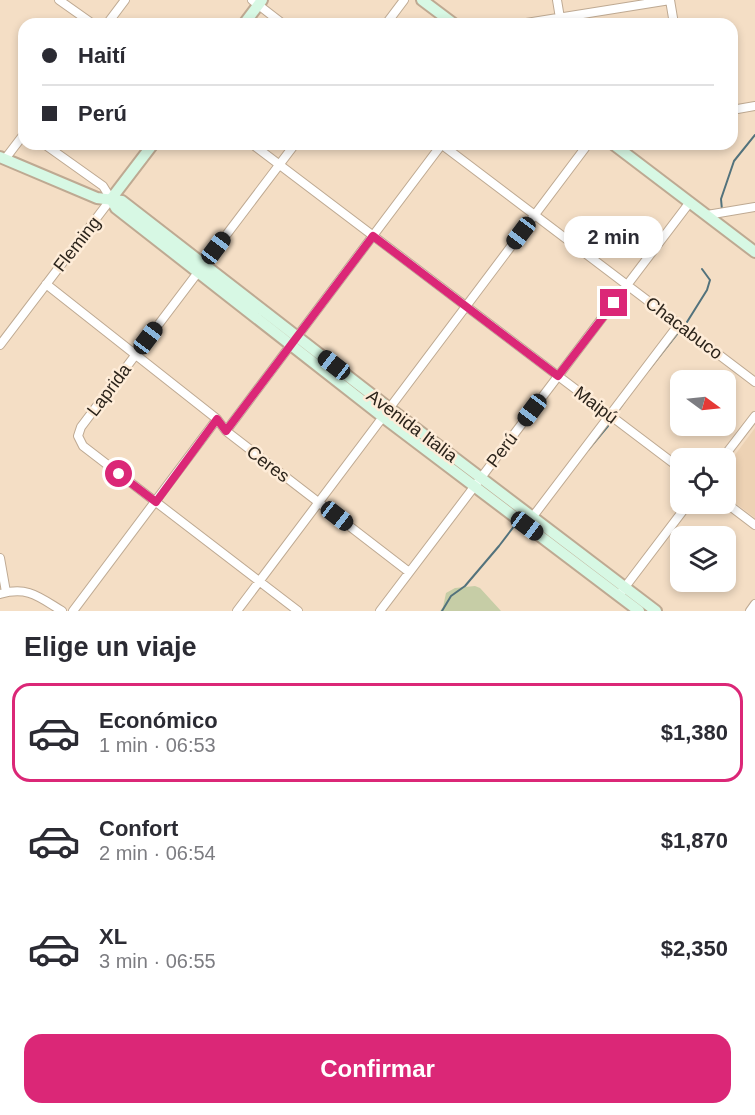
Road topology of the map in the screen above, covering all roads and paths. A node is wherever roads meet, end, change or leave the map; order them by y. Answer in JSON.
{"nodes":[{"id":1,"x":59,"y":0,"type":"edge"},
{"id":2,"x":125,"y":0,"type":"edge"},
{"id":3,"x":404,"y":0,"type":"edge"},
{"id":4,"x":422,"y":0,"type":"edge"},
{"id":5,"x":557,"y":0,"type":"edge"},
{"id":6,"x":670,"y":0,"type":"edge"},
{"id":7,"x":257,"y":2,"type":"edge"},
{"id":8,"x":84,"y":18,"type":"edge"},
{"id":9,"x":112,"y":18,"type":"edge"},
{"id":10,"x":248,"y":18,"type":"edge"},
{"id":11,"x":277,"y":18,"type":"edge"},
{"id":12,"x":390,"y":18,"type":"edge"},
{"id":13,"x":446,"y":18,"type":"edge"},
{"id":14,"x":560,"y":18,"type":"joint"},
{"id":15,"x":673,"y":18,"type":"edge"},
{"id":16,"x":755,"y":106,"type":"edge"},
{"id":17,"x":738,"y":109,"type":"edge"},
{"id":18,"x":18,"y":141,"type":"edge"},
{"id":19,"x":53,"y":150,"type":"edge"},
{"id":20,"x":148,"y":150,"type":"edge"},
{"id":21,"x":260,"y":150,"type":"edge"},
{"id":22,"x":290,"y":150,"type":"edge"},
{"id":23,"x":438,"y":150,"type":"edge"},
{"id":24,"x":450,"y":150,"type":"edge"},
{"id":25,"x":584,"y":150,"type":"edge"},
{"id":26,"x":621,"y":150,"type":"edge"},
{"id":27,"x":3,"y":158,"type":"edge"},
{"id":28,"x":279,"y":165,"type":"junction"},
{"id":29,"x":111,"y":200,"type":"junction"},
{"id":30,"x":690,"y":202,"type":"junction"},
{"id":31,"x":755,"y":207,"type":"edge"},
{"id":32,"x":535,"y":215,"type":"junction"},
{"id":33,"x":707,"y":216,"type":"junction"},
{"id":34,"x":373,"y":236,"type":"junction"},
{"id":35,"x":755,"y":252,"type":"edge"},
{"id":36,"x":201,"y":269,"type":"junction"},
{"id":37,"x":46,"y":284,"type":"junction"},
{"id":38,"x":627,"y":285,"type":"junction"},
{"id":39,"x":466,"y":306,"type":"junction"},
{"id":40,"x":679,"y":324,"type":"junction"},
{"id":41,"x":294,"y":341,"type":"junction"},
{"id":42,"x":0,"y":345,"type":"edge"},
{"id":43,"x":136,"y":354,"type":"junction"},
{"id":44,"x":558,"y":376,"type":"junction"},
{"id":45,"x":755,"y":382,"type":"edge"},
{"id":46,"x":386,"y":412,"type":"junction"},
{"id":47,"x":610,"y":415,"type":"junction"},
{"id":48,"x":755,"y":416,"type":"edge"},
{"id":49,"x":217,"y":419,"type":"junction"},
{"id":50,"x":226,"y":431,"type":"junction"},
{"id":51,"x":730,"y":448,"type":"edge"},
{"id":52,"x":670,"y":461,"type":"edge"},
{"id":53,"x":478,"y":482,"type":"junction"},
{"id":54,"x":156,"y":502,"type":"junction"},
{"id":55,"x":318,"y":502,"type":"junction"},
{"id":56,"x":736,"y":511,"type":"edge"},
{"id":57,"x":680,"y":514,"type":"edge"},
{"id":58,"x":530,"y":521,"type":"junction"},
{"id":59,"x":755,"y":525,"type":"edge"},
{"id":60,"x":0,"y":558,"type":"edge"},
{"id":61,"x":409,"y":572,"type":"junction"},
{"id":62,"x":258,"y":582,"type":"junction"},
{"id":63,"x":622,"y":592,"type":"junction"},
{"id":64,"x":3,"y":593,"type":"edge"},
{"id":65,"x":755,"y":604,"type":"edge"},
{"id":66,"x":62,"y":611,"type":"edge"},
{"id":67,"x":73,"y":611,"type":"edge"},
{"id":68,"x":237,"y":611,"type":"edge"},
{"id":69,"x":298,"y":611,"type":"edge"},
{"id":70,"x":380,"y":611,"type":"edge"},
{"id":71,"x":639,"y":611,"type":"edge"},
{"id":72,"x":656,"y":611,"type":"edge"},
{"id":73,"x":750,"y":611,"type":"edge"}],
"edges":[{"from":1,"to":8,"type":"street"},
{"from":2,"to":9,"type":"street"},
{"from":3,"to":12,"type":"street"},
{"from":4,"to":13,"type":"main road"},
{"from":5,"to":14,"type":"street"},
{"from":6,"to":14,"type":"street"},
{"from":6,"to":15,"type":"street"},
{"from":7,"to":10,"type":"main road"},
{"from":7,"to":11,"type":"street"},
{"from":16,"to":17,"type":"street"},
{"from":18,"to":27,"type":"street"},
{"from":19,"to":29,"type":"street","name":"Avenida Italia"},
{"from":20,"to":29,"type":"main road","name":"Fleming"},
{"from":21,"to":28,"type":"street","name":"Maipú"},
{"from":22,"to":28,"type":"street","name":"Laprida"},
{"from":23,"to":34,"type":"street"},
{"from":24,"to":32,"type":"street","name":"Chacabuco"},
{"from":25,"to":32,"type":"street"},
{"from":26,"to":30,"type":"main road"},
{"from":27,"to":29,"type":"main road","name":"Avenida Italia"},
{"from":28,"to":34,"type":"street","name":"Maipú"},
{"from":28,"to":36,"type":"street","name":"Laprida"},
{"from":29,"to":36,"type":"main road","name":"Avenida Italia"},
{"from":29,"to":37,"type":"street","name":"Fleming"},
{"from":30,"to":33,"type":"main road"},
{"from":30,"to":38,"type":"street","name":"Perú"},
{"from":31,"to":33,"type":"street"},
{"from":32,"to":38,"type":"street","name":"Chacabuco"},
{"from":32,"to":39,"type":"street"},
{"from":33,"to":35,"type":"main road"},
{"from":34,"to":39,"type":"street","name":"Maipú"},
{"from":34,"to":41,"type":"street"},
{"from":36,"to":41,"type":"main road","name":"Avenida Italia"},
{"from":36,"to":43,"type":"street","name":"Laprida"},
{"from":37,"to":42,"type":"street","name":"Fleming"},
{"from":37,"to":43,"type":"street","name":"Ceres"},
{"from":38,"to":40,"type":"street","name":"Chacabuco"},
{"from":38,"to":44,"type":"street","name":"Perú"},
{"from":39,"to":44,"type":"street","name":"Maipú"},
{"from":39,"to":46,"type":"street"},
{"from":40,"to":45,"type":"street","name":"Chacabuco"},
{"from":40,"to":47,"type":"street"},
{"from":41,"to":46,"type":"main road","name":"Avenida Italia"},
{"from":41,"to":50,"type":"street"},
{"from":43,"to":49,"type":"street","name":"Ceres"},
{"from":43,"to":54,"type":"street","name":"Laprida"},
{"from":44,"to":47,"type":"street","name":"Maipú"},
{"from":44,"to":53,"type":"street","name":"Perú"},
{"from":46,"to":53,"type":"main road","name":"Avenida Italia"},
{"from":46,"to":55,"type":"street"},
{"from":47,"to":52,"type":"street","name":"Maipú"},
{"from":47,"to":58,"type":"street"},
{"from":48,"to":51,"type":"street"},
{"from":49,"to":50,"type":"street","name":"Ceres"},
{"from":49,"to":54,"type":"street"},
{"from":50,"to":55,"type":"street","name":"Ceres"},
{"from":53,"to":58,"type":"main road","name":"Avenida Italia"},
{"from":53,"to":61,"type":"street","name":"Perú"},
{"from":54,"to":62,"type":"street"},
{"from":54,"to":67,"type":"street"},
{"from":55,"to":61,"type":"street","name":"Ceres"},
{"from":55,"to":62,"type":"street"},
{"from":56,"to":59,"type":"street"},
{"from":57,"to":63,"type":"street"},
{"from":58,"to":63,"type":"main road","name":"Avenida Italia"},
{"from":60,"to":64,"type":"street"},
{"from":61,"to":70,"type":"street","name":"Perú"},
{"from":62,"to":68,"type":"street"},
{"from":62,"to":69,"type":"street"},
{"from":63,"to":71,"type":"main road","name":"Avenida Italia"},
{"from":63,"to":72,"type":"main road","name":"Avenida Italia"},
{"from":64,"to":66,"type":"street"},
{"from":65,"to":73,"type":"street"}]}
